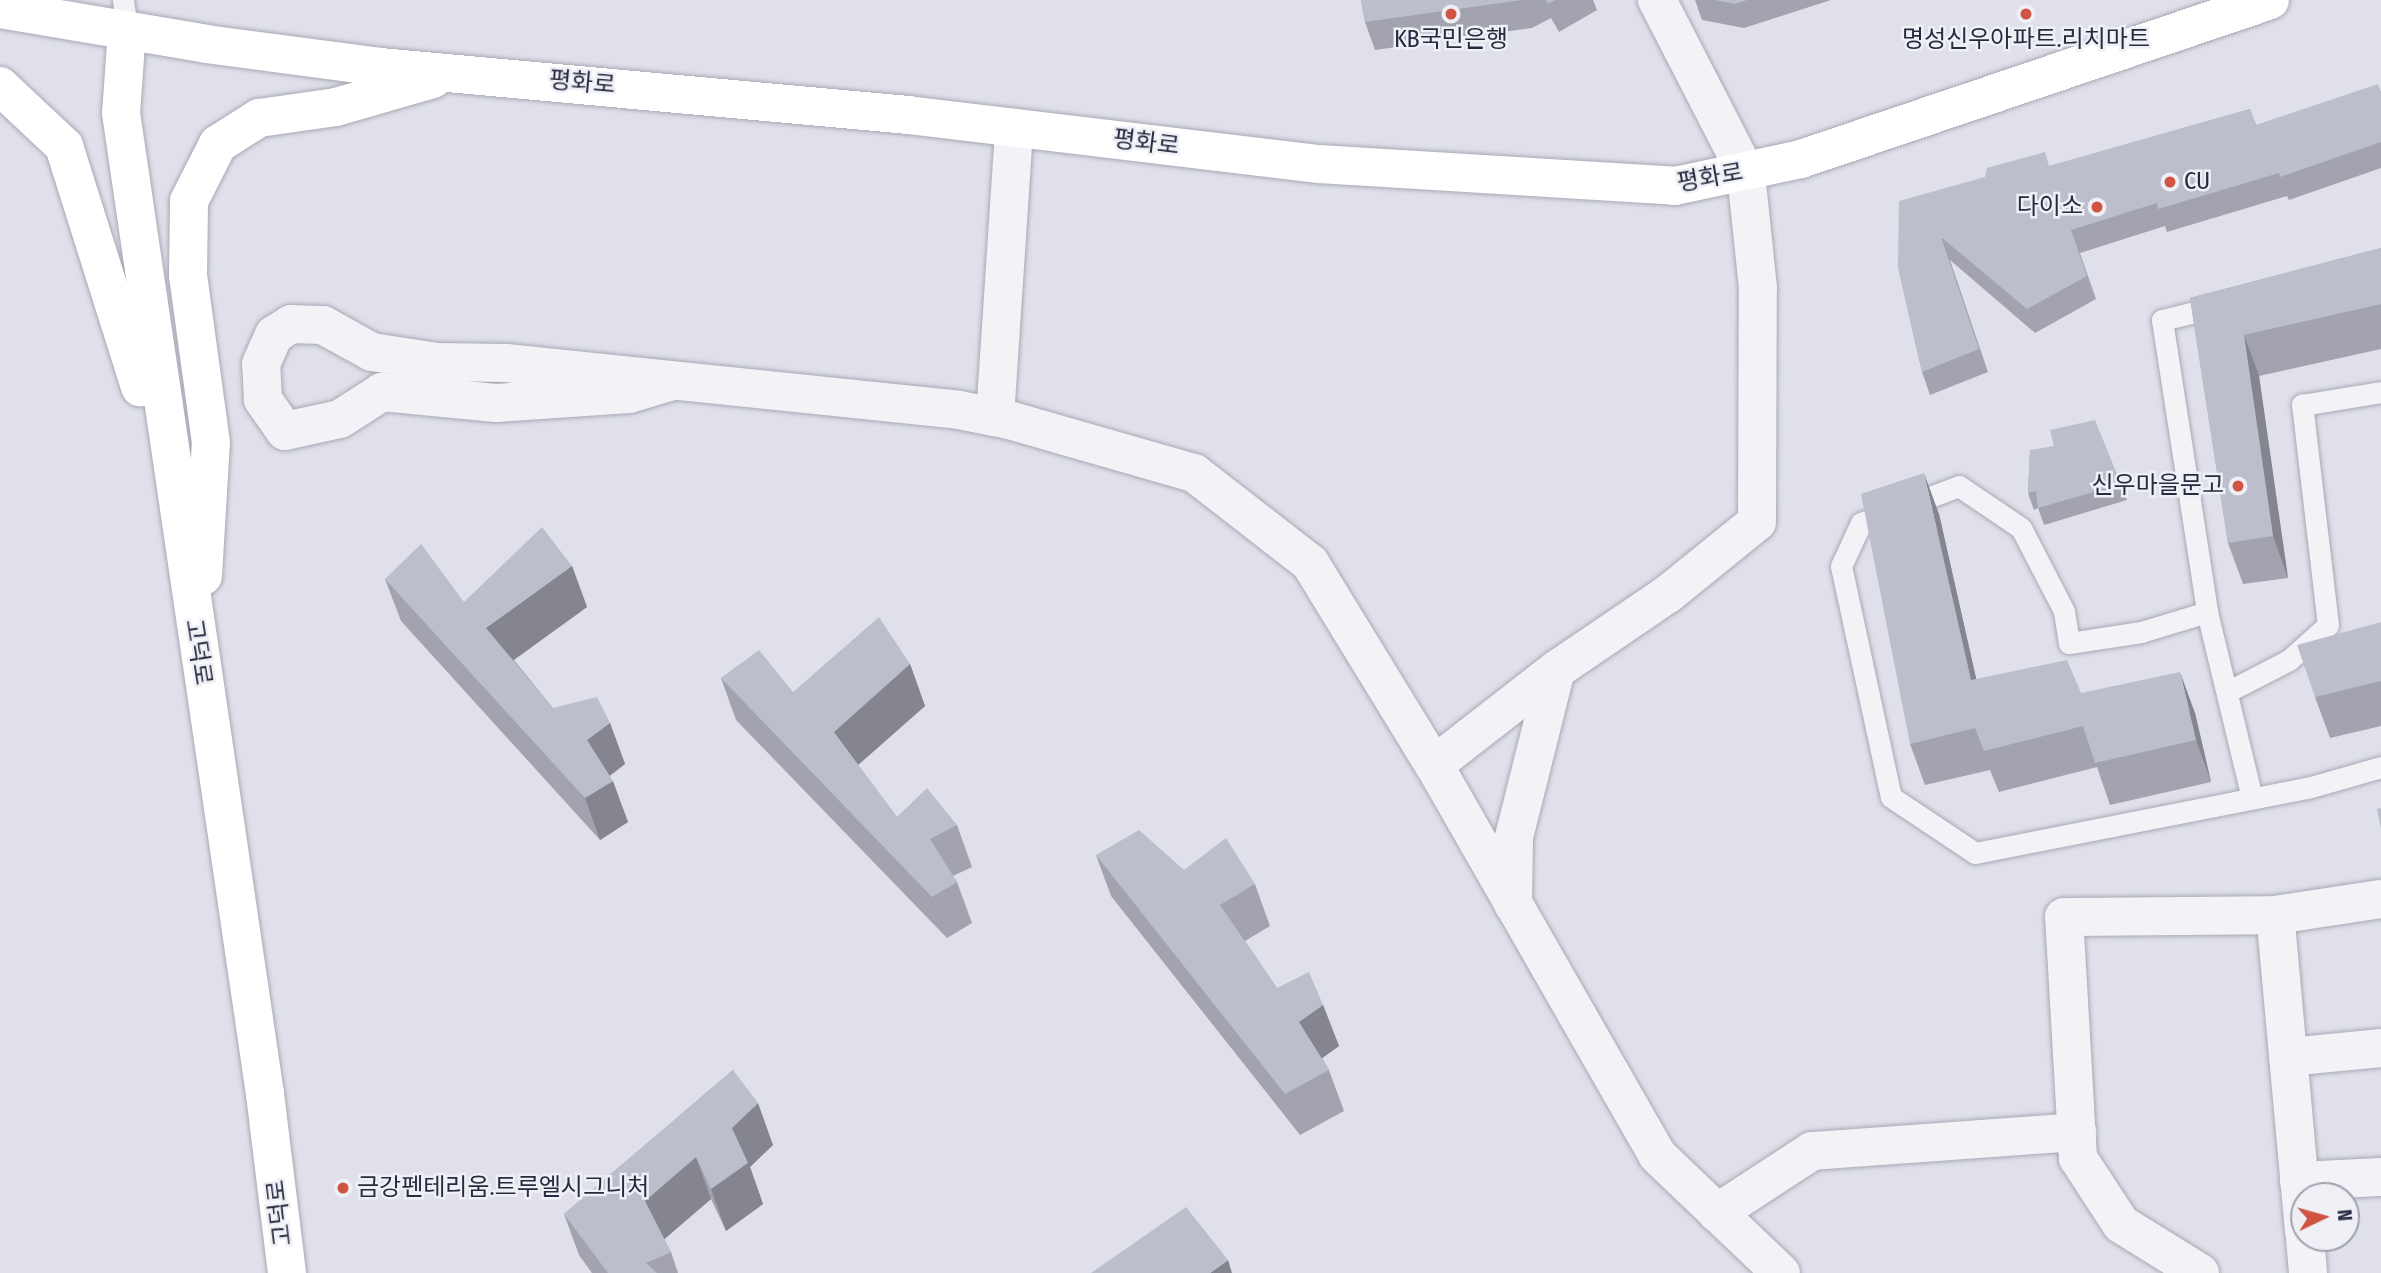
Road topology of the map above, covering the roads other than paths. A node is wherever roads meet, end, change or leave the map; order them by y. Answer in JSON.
{"nodes":[{"id":1,"x":1657,"y":0,"type":"edge"},
{"id":2,"x":2270,"y":0,"type":"edge"},
{"id":3,"x":0,"y":9,"type":"edge"},
{"id":4,"x":125,"y":15,"type":"edge"},
{"id":5,"x":455,"y":73,"type":"junction"},
{"id":6,"x":0,"y":86,"type":"edge"},
{"id":7,"x":1014,"y":128,"type":"junction"},
{"id":8,"x":1746,"y":173,"type":"junction"},
{"id":9,"x":2239,"y":301,"type":"edge"},
{"id":10,"x":669,"y":382,"type":"junction"},
{"id":11,"x":2381,"y":392,"type":"edge"},
{"id":12,"x":995,"y":417,"type":"junction"},
{"id":13,"x":178,"y":516,"type":"junction"},
{"id":14,"x":2207,"y":612,"type":"junction"},
{"id":15,"x":199,"y":655,"type":"junction"},
{"id":16,"x":1556,"y":670,"type":"junction"},
{"id":17,"x":2227,"y":692,"type":"junction"},
{"id":18,"x":1434,"y":765,"type":"junction"},
{"id":19,"x":2381,"y":767,"type":"edge"},
{"id":20,"x":2252,"y":798,"type":"junction"},
{"id":21,"x":2381,"y":899,"type":"edge"},
{"id":22,"x":1513,"y":906,"type":"junction"},
{"id":23,"x":2275,"y":915,"type":"junction"},
{"id":24,"x":2381,"y":1048,"type":"edge"},
{"id":25,"x":2288,"y":1057,"type":"junction"},
{"id":26,"x":2077,"y":1132,"type":"junction"},
{"id":27,"x":2381,"y":1177,"type":"edge"},
{"id":28,"x":2299,"y":1181,"type":"joint"},
{"id":29,"x":1717,"y":1213,"type":"junction"},
{"id":30,"x":2306,"y":1252,"type":"edge"},
{"id":31,"x":287,"y":1273,"type":"edge"},
{"id":32,"x":1781,"y":1273,"type":"edge"},
{"id":33,"x":2200,"y":1273,"type":"edge"},
{"id":34,"x":2308,"y":1273,"type":"edge"}],
"edges":[{"from":1,"to":8,"type":"street"},
{"from":2,"to":8,"type":"main road","name":"평화로"},
{"from":3,"to":4,"type":"main road","name":"평화로"},
{"from":4,"to":5,"type":"main road","name":"평화로"},
{"from":4,"to":13,"type":"main road","name":"고덕로"},
{"from":5,"to":7,"type":"main road","name":"평화로"},
{"from":5,"to":15,"type":"main road"},
{"from":6,"to":13,"type":"main road"},
{"from":7,"to":8,"type":"main road","name":"평화로"},
{"from":7,"to":12,"type":"street"},
{"from":8,"to":16,"type":"street"},
{"from":9,"to":14,"type":"lane"},
{"from":10,"to":10,"type":"street"},
{"from":10,"to":12,"type":"street"},
{"from":11,"to":17,"type":"lane"},
{"from":12,"to":18,"type":"street"},
{"from":13,"to":15,"type":"main road","name":"고덕로"},
{"from":14,"to":17,"type":"lane"},
{"from":14,"to":20,"type":"lane"},
{"from":15,"to":31,"type":"main road","name":"고덕로"},
{"from":16,"to":18,"type":"street"},
{"from":16,"to":22,"type":"street"},
{"from":17,"to":20,"type":"lane"},
{"from":18,"to":22,"type":"street"},
{"from":19,"to":20,"type":"lane"},
{"from":21,"to":23,"type":"street"},
{"from":22,"to":29,"type":"street"},
{"from":23,"to":25,"type":"street"},
{"from":23,"to":26,"type":"street"},
{"from":24,"to":25,"type":"street"},
{"from":25,"to":28,"type":"street"},
{"from":26,"to":29,"type":"street"},
{"from":26,"to":33,"type":"street"},
{"from":27,"to":28,"type":"street"},
{"from":29,"to":32,"type":"street"},
{"from":30,"to":34,"type":"street"}]}
